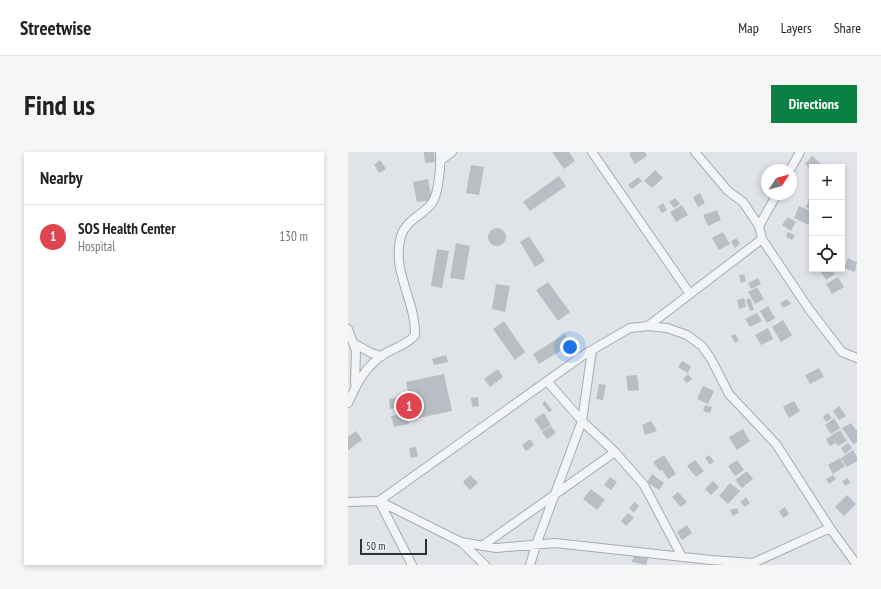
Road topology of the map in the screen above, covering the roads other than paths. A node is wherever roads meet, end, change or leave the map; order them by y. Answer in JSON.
{"nodes":[{"id":1,"x":452,"y":152,"type":"edge"},
{"id":2,"x":592,"y":152,"type":"edge"},
{"id":3,"x":695,"y":152,"type":"edge"},
{"id":4,"x":800,"y":152,"type":"edge"},
{"id":5,"x":441,"y":156,"type":"edge"},
{"id":6,"x":793,"y":164,"type":"edge"},
{"id":7,"x":774,"y":200,"type":"edge"},
{"id":8,"x":759,"y":226,"type":"junction"},
{"id":9,"x":762,"y":239,"type":"junction"},
{"id":10,"x":690,"y":294,"type":"junction"},
{"id":11,"x":648,"y":326,"type":"junction"},
{"id":12,"x":348,"y":329,"type":"edge"},
{"id":13,"x":354,"y":344,"type":"junction"},
{"id":14,"x":592,"y":350,"type":"junction"},
{"id":15,"x":382,"y":356,"type":"junction"},
{"id":16,"x":857,"y":356,"type":"edge"},
{"id":17,"x":547,"y":381,"type":"junction"},
{"id":18,"x":355,"y":386,"type":"junction"},
{"id":19,"x":348,"y":403,"type":"edge"},
{"id":20,"x":582,"y":421,"type":"junction"},
{"id":21,"x":615,"y":452,"type":"junction"},
{"id":22,"x":554,"y":495,"type":"junction"},
{"id":23,"x":379,"y":501,"type":"junction"},
{"id":24,"x":348,"y":502,"type":"edge"},
{"id":25,"x":830,"y":528,"type":"junction"},
{"id":26,"x":461,"y":542,"type":"junction"},
{"id":27,"x":536,"y":545,"type":"junction"},
{"id":28,"x":482,"y":546,"type":"junction"},
{"id":29,"x":682,"y":557,"type":"junction"},
{"id":30,"x":412,"y":565,"type":"edge"},
{"id":31,"x":485,"y":565,"type":"edge"},
{"id":32,"x":530,"y":565,"type":"edge"},
{"id":33,"x":857,"y":565,"type":"edge"}],
"edges":[{"from":1,"to":5,"type":"street"},
{"from":2,"to":10,"type":"street"},
{"from":3,"to":8,"type":"street"},
{"from":4,"to":6,"type":"street"},
{"from":5,"to":15,"type":"street"},
{"from":7,"to":8,"type":"street"},
{"from":8,"to":9,"type":"street"},
{"from":9,"to":10,"type":"street"},
{"from":9,"to":16,"type":"street"},
{"from":10,"to":11,"type":"street"},
{"from":11,"to":14,"type":"street"},
{"from":11,"to":25,"type":"street"},
{"from":12,"to":13,"type":"street"},
{"from":13,"to":15,"type":"street"},
{"from":13,"to":18,"type":"street"},
{"from":14,"to":17,"type":"street"},
{"from":14,"to":20,"type":"street"},
{"from":15,"to":18,"type":"street"},
{"from":17,"to":20,"type":"street"},
{"from":17,"to":23,"type":"street"},
{"from":18,"to":19,"type":"street"},
{"from":20,"to":21,"type":"street"},
{"from":20,"to":22,"type":"street"},
{"from":21,"to":22,"type":"street"},
{"from":21,"to":29,"type":"street"},
{"from":22,"to":27,"type":"street"},
{"from":22,"to":28,"type":"street"},
{"from":23,"to":24,"type":"street"},
{"from":23,"to":26,"type":"street"},
{"from":23,"to":30,"type":"street"},
{"from":25,"to":29,"type":"street"},
{"from":25,"to":33,"type":"street"},
{"from":26,"to":28,"type":"street"},
{"from":26,"to":31,"type":"street"},
{"from":27,"to":28,"type":"street"},
{"from":27,"to":29,"type":"street"},
{"from":27,"to":32,"type":"street"}]}
